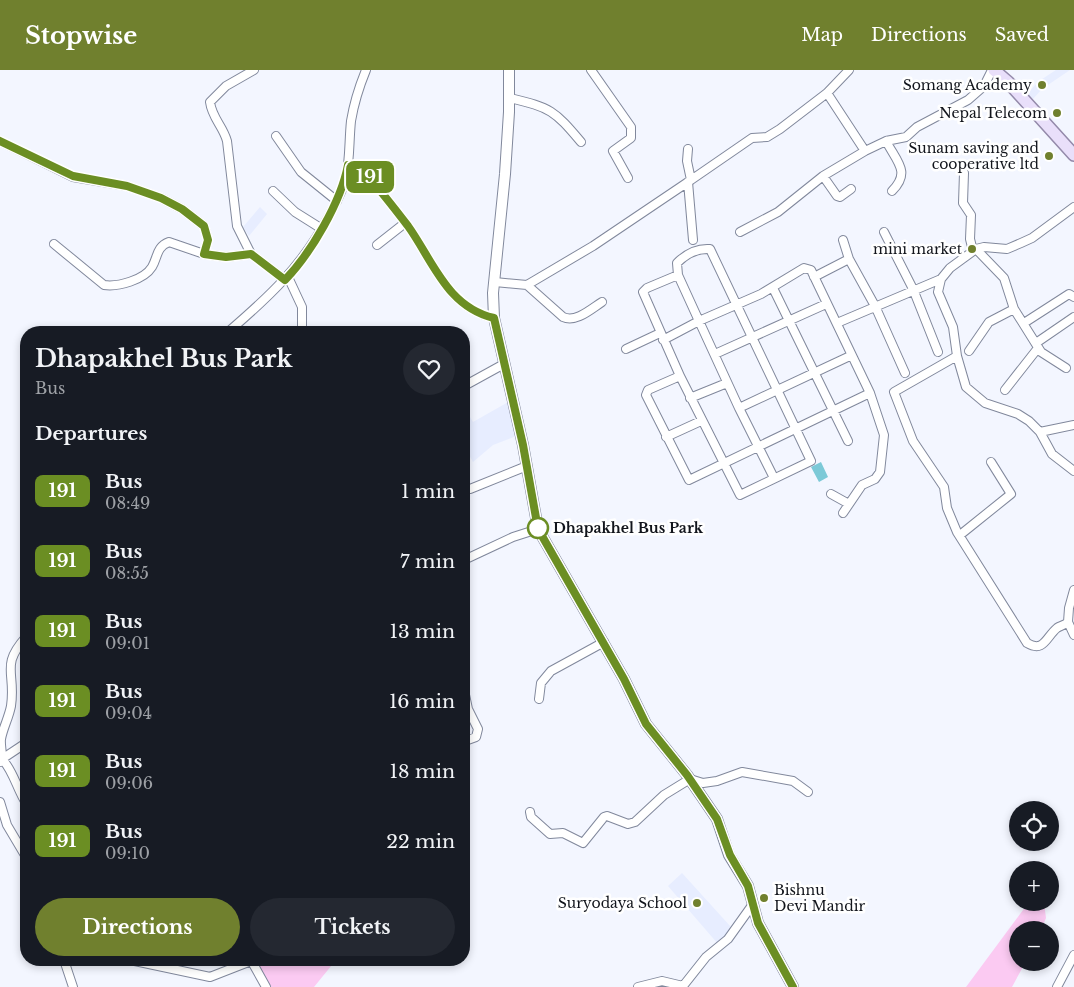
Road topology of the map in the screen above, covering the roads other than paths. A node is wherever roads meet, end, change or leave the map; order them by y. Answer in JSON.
{"nodes":[{"id":1,"x":254,"y":70,"type":"edge"},
{"id":2,"x":366,"y":70,"type":"edge"},
{"id":3,"x":509,"y":70,"type":"edge"},
{"id":4,"x":592,"y":70,"type":"edge"},
{"id":5,"x":848,"y":70,"type":"edge"},
{"id":6,"x":993,"y":70,"type":"edge"},
{"id":7,"x":826,"y":93,"type":"junction"},
{"id":8,"x":510,"y":98,"type":"junction"},
{"id":9,"x":276,"y":136,"type":"dead end"},
{"id":10,"x":0,"y":141,"type":"edge"},
{"id":11,"x":886,"y":141,"type":"junction"},
{"id":12,"x":581,"y":142,"type":"dead end"},
{"id":13,"x":688,"y":148,"type":"dead end"},
{"id":14,"x":865,"y":151,"type":"junction"},
{"id":15,"x":1074,"y":155,"type":"edge"},
{"id":16,"x":348,"y":165,"type":"junction"},
{"id":17,"x":964,"y":173,"type":"dead end"},
{"id":18,"x":822,"y":176,"type":"junction"},
{"id":19,"x":628,"y":178,"type":"dead end"},
{"id":20,"x":690,"y":181,"type":"junction"},
{"id":21,"x":851,"y":189,"type":"dead end"},
{"id":22,"x":273,"y":191,"type":"dead end"},
{"id":23,"x":892,"y":191,"type":"dead end"},
{"id":24,"x":337,"y":201,"type":"junction"},
{"id":25,"x":1074,"y":207,"type":"edge"},
{"id":26,"x":405,"y":223,"type":"junction"},
{"id":27,"x":322,"y":229,"type":"junction"},
{"id":28,"x":740,"y":232,"type":"dead end"},
{"id":29,"x":884,"y":232,"type":"dead end"},
{"id":30,"x":693,"y":240,"type":"dead end"},
{"id":31,"x":843,"y":240,"type":"dead end"},
{"id":32,"x":54,"y":244,"type":"dead end"},
{"id":33,"x":377,"y":245,"type":"dead end"},
{"id":34,"x":974,"y":250,"type":"junction"},
{"id":35,"x":204,"y":254,"type":"junction"},
{"id":36,"x":251,"y":254,"type":"junction"},
{"id":37,"x":849,"y":259,"type":"junction"},
{"id":38,"x":678,"y":275,"type":"junction"},
{"id":39,"x":814,"y":277,"type":"junction"},
{"id":40,"x":286,"y":279,"type":"junction"},
{"id":41,"x":941,"y":279,"type":"junction"},
{"id":42,"x":495,"y":282,"type":"junction"},
{"id":43,"x":527,"y":285,"type":"junction"},
{"id":44,"x":773,"y":288,"type":"junction"},
{"id":45,"x":913,"y":289,"type":"junction"},
{"id":46,"x":1074,"y":297,"type":"edge"},
{"id":47,"x":602,"y":302,"type":"dead end"},
{"id":48,"x":737,"y":304,"type":"junction"},
{"id":49,"x":826,"y":304,"type":"junction"},
{"id":50,"x":875,"y":306,"type":"junction"},
{"id":51,"x":1014,"y":309,"type":"junction"},
{"id":52,"x":1074,"y":317,"type":"edge"},
{"id":53,"x":494,"y":318,"type":"junction"},
{"id":54,"x":699,"y":321,"type":"junction"},
{"id":55,"x":790,"y":322,"type":"junction"},
{"id":56,"x":837,"y":323,"type":"junction"},
{"id":57,"x":1024,"y":324,"type":"junction"},
{"id":58,"x":236,"y":326,"type":"edge"},
{"id":59,"x":302,"y":326,"type":"edge"},
{"id":60,"x":662,"y":337,"type":"junction"},
{"id":61,"x":753,"y":338,"type":"junction"},
{"id":62,"x":1037,"y":345,"type":"junction"},
{"id":63,"x":626,"y":349,"type":"dead end"},
{"id":64,"x":969,"y":350,"type":"dead end"},
{"id":65,"x":938,"y":352,"type":"dead end"},
{"id":66,"x":715,"y":354,"type":"junction"},
{"id":67,"x":850,"y":356,"type":"junction"},
{"id":68,"x":957,"y":356,"type":"junction"},
{"id":69,"x":504,"y":364,"type":"junction"},
{"id":70,"x":1066,"y":368,"type":"dead end"},
{"id":71,"x":816,"y":372,"type":"junction"},
{"id":72,"x":905,"y":372,"type":"dead end"},
{"id":73,"x":680,"y":376,"type":"junction"},
{"id":74,"x":470,"y":383,"type":"edge"},
{"id":75,"x":727,"y":383,"type":"junction"},
{"id":76,"x":777,"y":390,"type":"junction"},
{"id":77,"x":1005,"y":390,"type":"dead end"},
{"id":78,"x":870,"y":393,"type":"junction"},
{"id":79,"x":690,"y":398,"type":"junction"},
{"id":80,"x":739,"y":408,"type":"junction"},
{"id":81,"x":834,"y":411,"type":"junction"},
{"id":82,"x":701,"y":421,"type":"junction"},
{"id":83,"x":1074,"y":424,"type":"edge"},
{"id":84,"x":795,"y":429,"type":"junction"},
{"id":85,"x":1040,"y":432,"type":"junction"},
{"id":86,"x":666,"y":438,"type":"junction"},
{"id":87,"x":848,"y":441,"type":"dead end"},
{"id":88,"x":759,"y":447,"type":"junction"},
{"id":89,"x":991,"y":462,"type":"dead end"},
{"id":90,"x":722,"y":464,"type":"junction"},
{"id":91,"x":526,"y":466,"type":"junction"},
{"id":92,"x":1074,"y":471,"type":"edge"},
{"id":93,"x":774,"y":478,"type":"junction"},
{"id":94,"x":470,"y":489,"type":"dead end"},
{"id":95,"x":832,"y":494,"type":"dead end"},
{"id":96,"x":849,"y":504,"type":"junction"},
{"id":97,"x":843,"y":514,"type":"dead end"},
{"id":98,"x":538,"y":529,"type":"junction"},
{"id":99,"x":960,"y":535,"type":"junction"},
{"id":100,"x":470,"y":559,"type":"edge"},
{"id":101,"x":1074,"y":590,"type":"edge"},
{"id":102,"x":1068,"y":622,"type":"junction"},
{"id":103,"x":1074,"y":635,"type":"edge"},
{"id":104,"x":20,"y":641,"type":"edge"},
{"id":105,"x":604,"y":642,"type":"junction"},
{"id":106,"x":539,"y":699,"type":"dead end"},
{"id":107,"x":470,"y":713,"type":"edge"},
{"id":108,"x":470,"y":739,"type":"edge"},
{"id":109,"x":20,"y":749,"type":"edge"},
{"id":110,"x":1,"y":761,"type":"edge"},
{"id":111,"x":690,"y":779,"type":"junction"},
{"id":112,"x":808,"y":792,"type":"dead end"},
{"id":113,"x":20,"y":794,"type":"edge"},
{"id":114,"x":0,"y":802,"type":"edge"},
{"id":115,"x":530,"y":812,"type":"dead end"},
{"id":116,"x":20,"y":847,"type":"edge"},
{"id":117,"x":753,"y":904,"type":"junction"},
{"id":118,"x":1074,"y":955,"type":"edge"},
{"id":119,"x":66,"y":966,"type":"edge"},
{"id":120,"x":158,"y":966,"type":"edge"},
{"id":121,"x":237,"y":966,"type":"edge"},
{"id":122,"x":254,"y":966,"type":"edge"},
{"id":123,"x":73,"y":987,"type":"edge"},
{"id":124,"x":266,"y":987,"type":"edge"},
{"id":125,"x":638,"y":987,"type":"edge"},
{"id":126,"x":682,"y":987,"type":"edge"},
{"id":127,"x":793,"y":987,"type":"edge"},
{"id":128,"x":1057,"y":987,"type":"edge"}],
"edges":[{"from":1,"to":36,"type":"street"},
{"from":2,"to":16,"type":"street"},
{"from":3,"to":8,"type":"main road"},
{"from":4,"to":19,"type":"street"},
{"from":5,"to":7,"type":"street"},
{"from":6,"to":11,"type":"street"},
{"from":6,"to":15,"type":"main road"},
{"from":7,"to":14,"type":"street"},
{"from":7,"to":20,"type":"street"},
{"from":8,"to":12,"type":"street"},
{"from":8,"to":42,"type":"main road"},
{"from":9,"to":24,"type":"street"},
{"from":10,"to":35,"type":"street"},
{"from":11,"to":14,"type":"street"},
{"from":11,"to":23,"type":"street"},
{"from":13,"to":20,"type":"street"},
{"from":14,"to":18,"type":"street"},
{"from":16,"to":24,"type":"street"},
{"from":16,"to":26,"type":"street"},
{"from":17,"to":34,"type":"street"},
{"from":18,"to":21,"type":"street"},
{"from":18,"to":28,"type":"street"},
{"from":20,"to":30,"type":"street"},
{"from":20,"to":43,"type":"street"},
{"from":22,"to":27,"type":"street"},
{"from":24,"to":27,"type":"street"},
{"from":25,"to":34,"type":"street"},
{"from":26,"to":33,"type":"street"},
{"from":26,"to":53,"type":"street"},
{"from":27,"to":40,"type":"street"},
{"from":29,"to":45,"type":"street"},
{"from":31,"to":37,"type":"street"},
{"from":32,"to":35,"type":"street"},
{"from":34,"to":41,"type":"street"},
{"from":34,"to":51,"type":"street"},
{"from":35,"to":36,"type":"street"},
{"from":36,"to":40,"type":"street"},
{"from":37,"to":39,"type":"street"},
{"from":37,"to":50,"type":"street"},
{"from":38,"to":48,"type":"street"},
{"from":38,"to":54,"type":"street"},
{"from":38,"to":60,"type":"street"},
{"from":39,"to":44,"type":"street"},
{"from":39,"to":49,"type":"street"},
{"from":40,"to":58,"type":"street"},
{"from":40,"to":59,"type":"street"},
{"from":41,"to":45,"type":"street"},
{"from":41,"to":68,"type":"street"},
{"from":42,"to":43,"type":"street"},
{"from":42,"to":53,"type":"main road"},
{"from":43,"to":47,"type":"street"},
{"from":44,"to":48,"type":"street"},
{"from":44,"to":55,"type":"street"},
{"from":45,"to":50,"type":"street"},
{"from":45,"to":65,"type":"street"},
{"from":46,"to":57,"type":"street"},
{"from":48,"to":54,"type":"street"},
{"from":48,"to":61,"type":"street"},
{"from":49,"to":55,"type":"street"},
{"from":49,"to":56,"type":"street"},
{"from":50,"to":56,"type":"street"},
{"from":50,"to":72,"type":"street"},
{"from":51,"to":57,"type":"street"},
{"from":51,"to":64,"type":"street"},
{"from":52,"to":62,"type":"street"},
{"from":53,"to":69,"type":"main road"},
{"from":54,"to":60,"type":"street"},
{"from":54,"to":66,"type":"street"},
{"from":55,"to":61,"type":"street"},
{"from":55,"to":71,"type":"street"},
{"from":56,"to":67,"type":"street"},
{"from":57,"to":62,"type":"street"},
{"from":60,"to":63,"type":"street"},
{"from":60,"to":73,"type":"street"},
{"from":61,"to":66,"type":"street"},
{"from":61,"to":76,"type":"street"},
{"from":62,"to":70,"type":"street"},
{"from":62,"to":77,"type":"street"},
{"from":66,"to":75,"type":"street"},
{"from":67,"to":71,"type":"street"},
{"from":67,"to":78,"type":"street"},
{"from":68,"to":85,"type":"street"},
{"from":68,"to":99,"type":"street"},
{"from":69,"to":74,"type":"street"},
{"from":69,"to":91,"type":"main road"},
{"from":71,"to":76,"type":"street"},
{"from":71,"to":81,"type":"street"},
{"from":73,"to":79,"type":"street"},
{"from":73,"to":86,"type":"street"},
{"from":75,"to":79,"type":"street"},
{"from":75,"to":80,"type":"street"},
{"from":76,"to":80,"type":"street"},
{"from":76,"to":84,"type":"street"},
{"from":78,"to":81,"type":"street"},
{"from":78,"to":96,"type":"street"},
{"from":79,"to":82,"type":"street"},
{"from":80,"to":88,"type":"street"},
{"from":81,"to":84,"type":"street"},
{"from":81,"to":87,"type":"street"},
{"from":82,"to":86,"type":"street"},
{"from":82,"to":90,"type":"street"},
{"from":83,"to":85,"type":"street"},
{"from":84,"to":88,"type":"street"},
{"from":84,"to":93,"type":"street"},
{"from":85,"to":92,"type":"street"},
{"from":86,"to":90,"type":"street"},
{"from":88,"to":90,"type":"street"},
{"from":88,"to":93,"type":"street"},
{"from":89,"to":99,"type":"street"},
{"from":90,"to":93,"type":"street"},
{"from":91,"to":94,"type":"street"},
{"from":91,"to":98,"type":"main road"},
{"from":95,"to":96,"type":"street"},
{"from":96,"to":97,"type":"street"},
{"from":98,"to":100,"type":"street"},
{"from":98,"to":105,"type":"main road"},
{"from":99,"to":102,"type":"street"},
{"from":101,"to":102,"type":"street"},
{"from":102,"to":103,"type":"street"},
{"from":104,"to":110,"type":"street"},
{"from":105,"to":106,"type":"street"},
{"from":105,"to":111,"type":"main road"},
{"from":107,"to":108,"type":"street"},
{"from":109,"to":110,"type":"street"},
{"from":110,"to":113,"type":"street"},
{"from":111,"to":112,"type":"street"},
{"from":111,"to":115,"type":"street"},
{"from":111,"to":117,"type":"main road"},
{"from":114,"to":116,"type":"street"},
{"from":117,"to":126,"type":"street"},
{"from":117,"to":127,"type":"main road"},
{"from":118,"to":128,"type":"street"},
{"from":119,"to":123,"type":"street"},
{"from":120,"to":121,"type":"street"},
{"from":122,"to":124,"type":"street"},
{"from":125,"to":126,"type":"street"}]}
